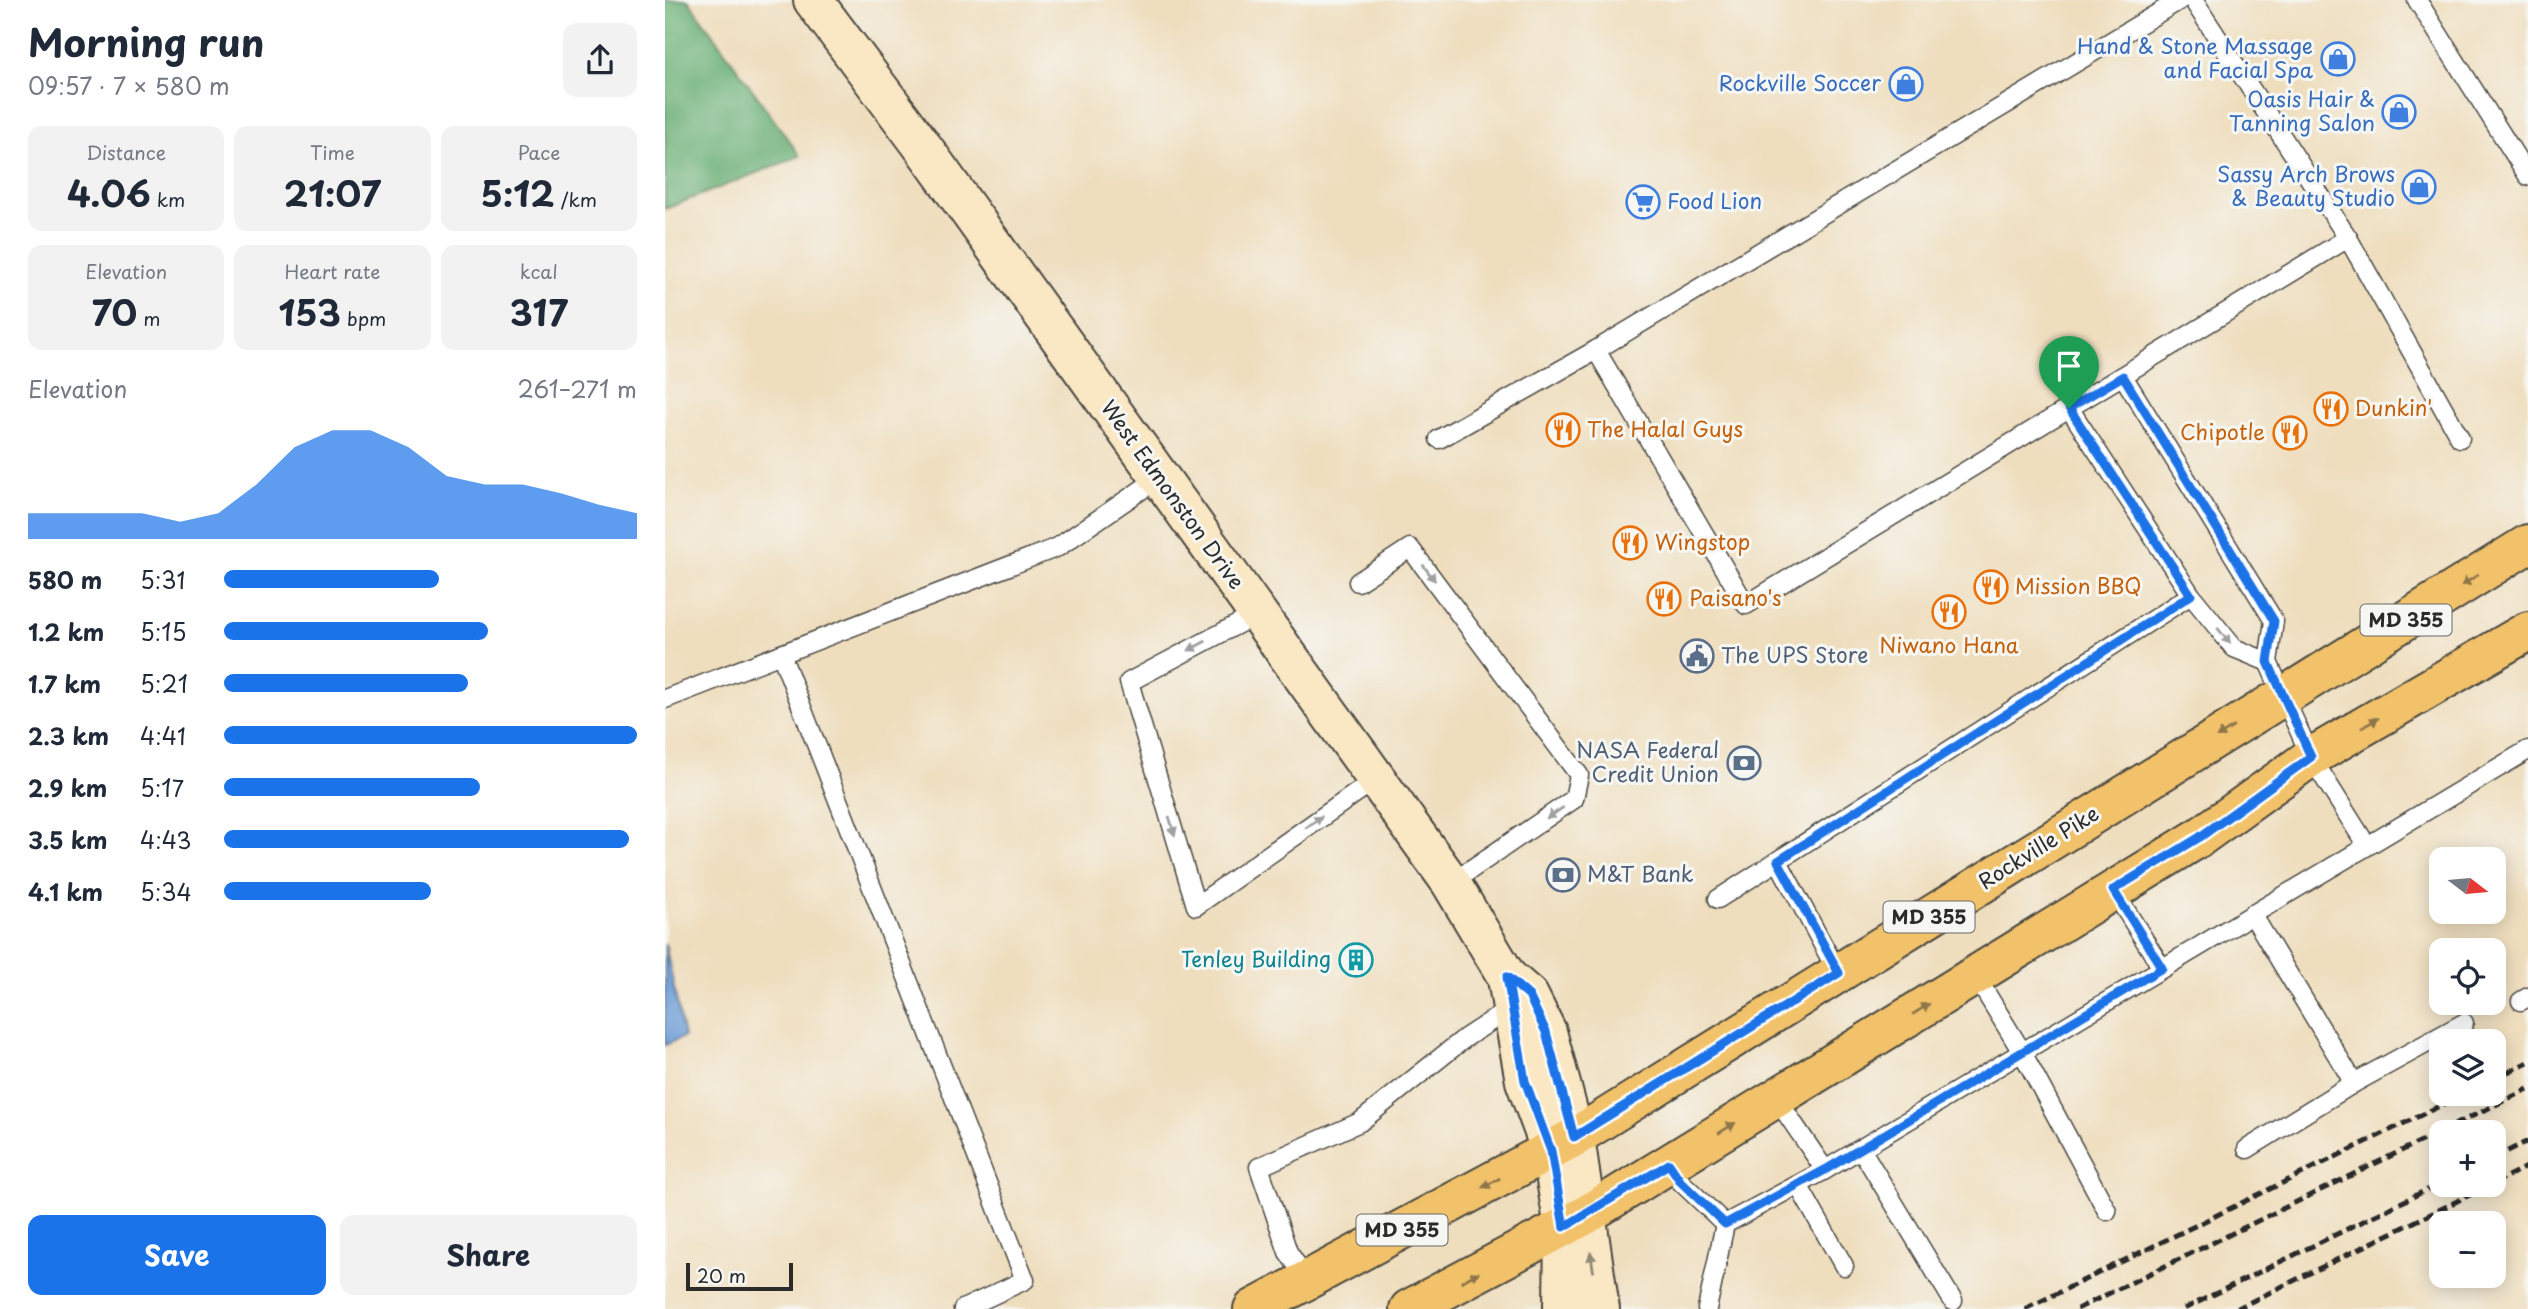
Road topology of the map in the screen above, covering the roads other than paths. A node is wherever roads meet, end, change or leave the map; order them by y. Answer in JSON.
{"nodes":[{"id":1,"x":2180,"y":0,"type":"edge"},
{"id":2,"x":2193,"y":0,"type":"edge"},
{"id":3,"x":2417,"y":0,"type":"edge"},
{"id":4,"x":823,"y":7,"type":"edge"},
{"id":5,"x":2528,"y":176,"type":"edge"},
{"id":6,"x":2349,"y":238,"type":"junction"},
{"id":7,"x":1596,"y":350,"type":"junction"},
{"id":8,"x":2123,"y":376,"type":"junction"},
{"id":9,"x":2069,"y":408,"type":"junction"},
{"id":10,"x":2460,"y":438,"type":"dead end"},
{"id":11,"x":1439,"y":439,"type":"dead end"},
{"id":12,"x":1160,"y":477,"type":"junction"},
{"id":13,"x":2528,"y":544,"type":"edge"},
{"id":14,"x":1358,"y":582,"type":"dead end"},
{"id":15,"x":2191,"y":595,"type":"junction"},
{"id":16,"x":1257,"y":614,"type":"junction"},
{"id":17,"x":2528,"y":631,"type":"edge"},
{"id":18,"x":781,"y":654,"type":"junction"},
{"id":19,"x":2275,"y":679,"type":"junction"},
{"id":20,"x":665,"y":699,"type":"edge"},
{"id":21,"x":2528,"y":750,"type":"edge"},
{"id":22,"x":2311,"y":757,"type":"junction"},
{"id":23,"x":1376,"y":779,"type":"junction"},
{"id":24,"x":2367,"y":846,"type":"junction"},
{"id":25,"x":1778,"y":861,"type":"junction"},
{"id":26,"x":1451,"y":883,"type":"junction"},
{"id":27,"x":2113,"y":890,"type":"junction"},
{"id":28,"x":1718,"y":900,"type":"dead end"},
{"id":29,"x":2252,"y":914,"type":"junction"},
{"id":30,"x":2162,"y":968,"type":"junction"},
{"id":31,"x":1839,"y":973,"type":"junction"},
{"id":32,"x":1975,"y":975,"type":"junction"},
{"id":33,"x":1509,"y":993,"type":"junction"},
{"id":34,"x":2464,"y":1023,"type":"dead end"},
{"id":35,"x":2022,"y":1052,"type":"junction"},
{"id":36,"x":2354,"y":1083,"type":"junction"},
{"id":37,"x":1776,"y":1098,"type":"junction"},
{"id":38,"x":1563,"y":1144,"type":"junction"},
{"id":39,"x":1861,"y":1149,"type":"junction"},
{"id":40,"x":2247,"y":1149,"type":"dead end"},
{"id":41,"x":1669,"y":1164,"type":"junction"},
{"id":42,"x":1825,"y":1170,"type":"junction"},
{"id":43,"x":1798,"y":1185,"type":"junction"},
{"id":44,"x":2107,"y":1211,"type":"dead end"},
{"id":45,"x":1575,"y":1221,"type":"junction"},
{"id":46,"x":1725,"y":1224,"type":"junction"},
{"id":47,"x":1844,"y":1266,"type":"dead end"},
{"id":48,"x":1307,"y":1280,"type":"junction"},
{"id":49,"x":1953,"y":1301,"type":"dead end"},
{"id":50,"x":963,"y":1309,"type":"edge"},
{"id":51,"x":1253,"y":1309,"type":"edge"},
{"id":52,"x":1409,"y":1309,"type":"edge"},
{"id":53,"x":1563,"y":1309,"type":"edge"},
{"id":54,"x":1600,"y":1309,"type":"edge"},
{"id":55,"x":1707,"y":1309,"type":"edge"}],
"edges":[{"from":1,"to":7,"type":"lane"},
{"from":2,"to":6,"type":"lane"},
{"from":3,"to":5,"type":"lane"},
{"from":4,"to":12,"type":"street","name":"West Edmonston Drive"},
{"from":6,"to":8,"type":"lane"},
{"from":6,"to":10,"type":"lane"},
{"from":7,"to":9,"type":"lane"},
{"from":7,"to":11,"type":"lane"},
{"from":8,"to":9,"type":"lane"},
{"from":8,"to":19,"type":"lane"},
{"from":9,"to":15,"type":"lane"},
{"from":12,"to":16,"type":"street","name":"West Edmonston Drive"},
{"from":12,"to":18,"type":"lane"},
{"from":13,"to":19,"type":"main road","name":"Rockville Pike","number":"MD 355","one_way":true},
{"from":14,"to":26,"type":"lane","one_way":true},
{"from":15,"to":19,"type":"lane","one_way":true},
{"from":15,"to":25,"type":"lane"},
{"from":16,"to":23,"type":"street","name":"West Edmonston Drive"},
{"from":16,"to":23,"type":"lane","one_way":true},
{"from":22,"to":17,"type":"main road","one_way":true},
{"from":18,"to":20,"type":"lane"},
{"from":18,"to":50,"type":"lane"},
{"from":19,"to":22,"type":"lane"},
{"from":19,"to":31,"type":"main road","name":"Rockville Pike","number":"MD 355","one_way":true},
{"from":21,"to":24,"type":"lane"},
{"from":22,"to":24,"type":"lane"},
{"from":22,"to":27,"type":"main road"},
{"from":23,"to":26,"type":"street","name":"West Edmonston Drive"},
{"from":24,"to":29,"type":"lane"},
{"from":25,"to":28,"type":"lane"},
{"from":25,"to":31,"type":"lane"},
{"from":26,"to":33,"type":"street","name":"West Edmonston Drive"},
{"from":27,"to":30,"type":"lane"},
{"from":27,"to":32,"type":"main road"},
{"from":29,"to":30,"type":"lane"},
{"from":29,"to":36,"type":"lane"},
{"from":30,"to":35,"type":"lane"},
{"from":31,"to":38,"type":"main road","name":"Rockville Pike","number":"MD 355"},
{"from":32,"to":35,"type":"lane"},
{"from":37,"to":32,"type":"main road","one_way":true},
{"from":33,"to":38,"type":"street","name":"West Edmonston Drive"},
{"from":33,"to":48,"type":"lane"},
{"from":34,"to":36,"type":"lane"},
{"from":35,"to":39,"type":"lane"},
{"from":35,"to":44,"type":"lane"},
{"from":36,"to":40,"type":"lane"},
{"from":41,"to":37,"type":"main road","one_way":true},
{"from":37,"to":42,"type":"lane"},
{"from":38,"to":45,"type":"street","name":"West Edmonston Drive"},
{"from":38,"to":48,"type":"main road","name":"Rockville Pike","number":"MD 355","one_way":true},
{"from":39,"to":42,"type":"lane"},
{"from":39,"to":49,"type":"lane"},
{"from":41,"to":45,"type":"main road"},
{"from":41,"to":46,"type":"lane"},
{"from":42,"to":43,"type":"lane"},
{"from":43,"to":46,"type":"lane"},
{"from":43,"to":47,"type":"lane"},
{"from":52,"to":45,"type":"main road","one_way":true},
{"from":45,"to":53,"type":"street"},
{"from":54,"to":45,"type":"street","one_way":true},
{"from":46,"to":55,"type":"lane"},
{"from":48,"to":51,"type":"main road","name":"Rockville Pike","number":"MD 355"}]}
